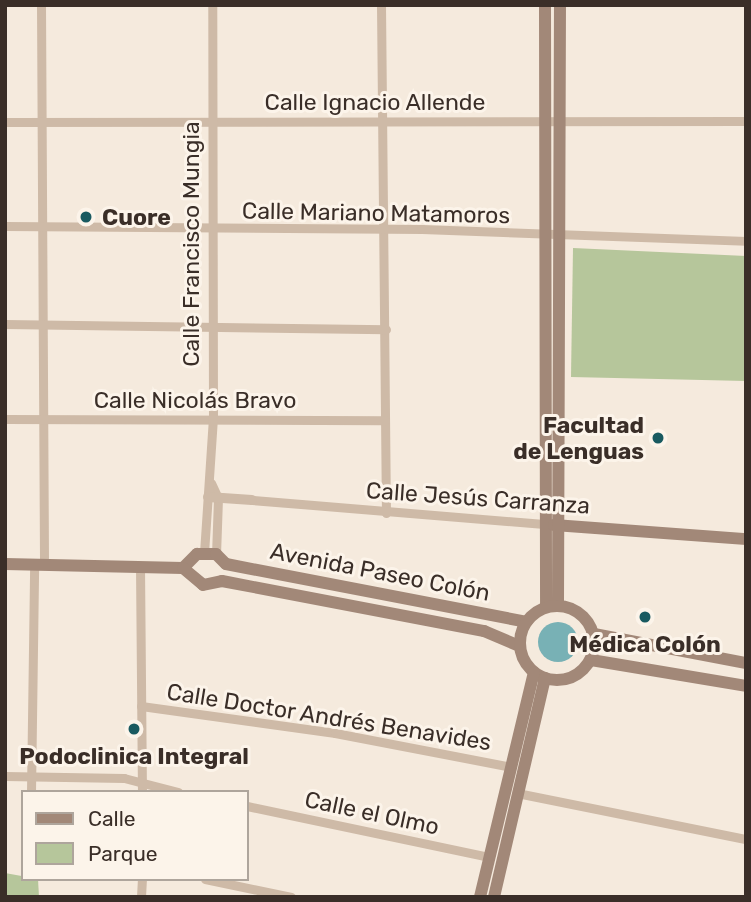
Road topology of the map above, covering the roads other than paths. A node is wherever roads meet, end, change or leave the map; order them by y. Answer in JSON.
{"nodes":[{"id":1,"x":41,"y":5,"type":"edge"},
{"id":2,"x":212,"y":5,"type":"edge"},
{"id":3,"x":381,"y":5,"type":"edge"},
{"id":4,"x":545,"y":5,"type":"edge"},
{"id":5,"x":560,"y":5,"type":"edge"},
{"id":6,"x":383,"y":119,"type":"junction"},
{"id":7,"x":746,"y":121,"type":"edge"},
{"id":8,"x":5,"y":122,"type":"edge"},
{"id":9,"x":43,"y":122,"type":"junction"},
{"id":10,"x":209,"y":122,"type":"junction"},
{"id":11,"x":546,"y":122,"type":"junction"},
{"id":12,"x":561,"y":122,"type":"junction"},
{"id":13,"x":5,"y":226,"type":"edge"},
{"id":14,"x":44,"y":226,"type":"junction"},
{"id":15,"x":383,"y":228,"type":"junction"},
{"id":16,"x":211,"y":230,"type":"junction"},
{"id":17,"x":546,"y":235,"type":"junction"},
{"id":18,"x":562,"y":235,"type":"junction"},
{"id":19,"x":746,"y":242,"type":"edge"},
{"id":20,"x":5,"y":324,"type":"edge"},
{"id":21,"x":44,"y":325,"type":"junction"},
{"id":22,"x":386,"y":329,"type":"junction"},
{"id":23,"x":211,"y":330,"type":"junction"},
{"id":24,"x":5,"y":419,"type":"edge"},
{"id":25,"x":44,"y":419,"type":"junction"},
{"id":26,"x":212,"y":419,"type":"junction"},
{"id":27,"x":385,"y":420,"type":"junction"},
{"id":28,"x":213,"y":498,"type":"junction"},
{"id":29,"x":252,"y":500,"type":"joint"},
{"id":30,"x":386,"y":513,"type":"junction"},
{"id":31,"x":554,"y":525,"type":"junction"},
{"id":32,"x":746,"y":539,"type":"edge"},
{"id":33,"x":210,"y":553,"type":"junction"},
{"id":34,"x":5,"y":564,"type":"edge"},
{"id":35,"x":226,"y":564,"type":"junction"},
{"id":36,"x":39,"y":565,"type":"junction"},
{"id":37,"x":140,"y":566,"type":"junction"},
{"id":38,"x":184,"y":568,"type":"junction"},
{"id":39,"x":222,"y":581,"type":"junction"},
{"id":40,"x":552,"y":605,"type":"junction"},
{"id":41,"x":526,"y":622,"type":"junction"},
{"id":42,"x":594,"y":634,"type":"junction"},
{"id":43,"x":520,"y":646,"type":"junction"},
{"id":44,"x":591,"y":660,"type":"junction"},
{"id":45,"x":746,"y":663,"type":"edge"},
{"id":46,"x":539,"y":675,"type":"junction"},
{"id":47,"x":746,"y":686,"type":"edge"},
{"id":48,"x":141,"y":706,"type":"junction"},
{"id":49,"x":511,"y":766,"type":"junction"},
{"id":50,"x":5,"y":776,"type":"edge"},
{"id":51,"x":31,"y":776,"type":"junction"},
{"id":52,"x":142,"y":788,"type":"edge"},
{"id":53,"x":32,"y":790,"type":"edge"},
{"id":54,"x":160,"y":790,"type":"edge"},
{"id":55,"x":517,"y":793,"type":"junction"},
{"id":56,"x":248,"y":806,"type":"edge"},
{"id":57,"x":746,"y":839,"type":"edge"},
{"id":58,"x":490,"y":857,"type":"junction"},
{"id":59,"x":215,"y":881,"type":"edge"},
{"id":60,"x":291,"y":897,"type":"edge"},
{"id":61,"x":480,"y":897,"type":"edge"},
{"id":62,"x":494,"y":897,"type":"edge"}],
"edges":[{"from":1,"to":9,"type":"street"},
{"from":2,"to":10,"type":"street","name":"Calle Francisco Mungia"},
{"from":3,"to":6,"type":"street"},
{"from":4,"to":11,"type":"main road"},
{"from":5,"to":12,"type":"main road"},
{"from":6,"to":10,"type":"street","name":"Calle Ignacio Allende"},
{"from":6,"to":11,"type":"street","name":"Calle Ignacio Allende"},
{"from":6,"to":15,"type":"street"},
{"from":7,"to":12,"type":"street","name":"Calle Ignacio Allende"},
{"from":8,"to":9,"type":"street","name":"Calle Ignacio Allende"},
{"from":9,"to":10,"type":"street","name":"Calle Ignacio Allende"},
{"from":9,"to":14,"type":"street"},
{"from":10,"to":16,"type":"street","name":"Calle Francisco Mungia"},
{"from":11,"to":12,"type":"street","name":"Calle Ignacio Allende"},
{"from":11,"to":17,"type":"main road"},
{"from":12,"to":18,"type":"main road"},
{"from":13,"to":14,"type":"street","name":"Calle Mariano Matamoros"},
{"from":14,"to":16,"type":"street","name":"Calle Mariano Matamoros"},
{"from":14,"to":21,"type":"street"},
{"from":15,"to":16,"type":"street","name":"Calle Mariano Matamoros"},
{"from":15,"to":17,"type":"street","name":"Calle Mariano Matamoros"},
{"from":15,"to":22,"type":"street"},
{"from":16,"to":23,"type":"street","name":"Calle Francisco Mungia"},
{"from":17,"to":18,"type":"street","name":"Calle Mariano Matamoros"},
{"from":17,"to":31,"type":"main road"},
{"from":18,"to":19,"type":"street","name":"Calle Mariano Matamoros"},
{"from":18,"to":31,"type":"main road"},
{"from":20,"to":21,"type":"street"},
{"from":21,"to":23,"type":"street"},
{"from":21,"to":25,"type":"street"},
{"from":22,"to":23,"type":"street"},
{"from":22,"to":27,"type":"street"},
{"from":23,"to":26,"type":"street","name":"Calle Francisco Mungia"},
{"from":24,"to":25,"type":"street","name":"Calle Nicolás Bravo"},
{"from":25,"to":26,"type":"street","name":"Calle Nicolás Bravo"},
{"from":25,"to":36,"type":"street"},
{"from":26,"to":27,"type":"street","name":"Calle Nicolás Bravo"},
{"from":26,"to":28,"type":"street","name":"Calle Francisco Mungia"},
{"from":27,"to":30,"type":"street"},
{"from":28,"to":29,"type":"street","name":"Calle Jesús Carranza"},
{"from":28,"to":33,"type":"street","name":"Calle Francisco Mungia"},
{"from":29,"to":30,"type":"street","name":"Calle Jesús Carranza"},
{"from":30,"to":31,"type":"street","name":"Calle Jesús Carranza"},
{"from":31,"to":32,"type":"main road","name":"Calle Jesús Carranza"},
{"from":31,"to":40,"type":"main road"},
{"from":33,"to":35,"type":"main road"},
{"from":33,"to":38,"type":"main road"},
{"from":34,"to":36,"type":"main road"},
{"from":35,"to":39,"type":"main road"},
{"from":35,"to":41,"type":"main road","name":"Avenida Paseo Colón"},
{"from":36,"to":37,"type":"main road"},
{"from":36,"to":51,"type":"street"},
{"from":37,"to":38,"type":"main road"},
{"from":37,"to":48,"type":"street"},
{"from":38,"to":39,"type":"main road","name":"Avenida Paseo Colón"},
{"from":39,"to":43,"type":"main road","name":"Avenida Paseo Colón"},
{"from":40,"to":41,"type":"main road"},
{"from":40,"to":42,"type":"main road"},
{"from":41,"to":43,"type":"main road"},
{"from":42,"to":44,"type":"main road"},
{"from":42,"to":45,"type":"main road"},
{"from":43,"to":46,"type":"main road"},
{"from":44,"to":46,"type":"main road"},
{"from":44,"to":47,"type":"main road"},
{"from":46,"to":49,"type":"main road"},
{"from":46,"to":55,"type":"main road"},
{"from":48,"to":49,"type":"street","name":"Calle Doctor Andrés Benavides"},
{"from":48,"to":52,"type":"street"},
{"from":49,"to":58,"type":"main road"},
{"from":50,"to":51,"type":"street"},
{"from":51,"to":52,"type":"street"},
{"from":51,"to":53,"type":"street"},
{"from":52,"to":54,"type":"street"},
{"from":55,"to":57,"type":"street"},
{"from":55,"to":62,"type":"main road"},
{"from":56,"to":58,"type":"street","name":"Calle el Olmo"},
{"from":58,"to":61,"type":"main road"},
{"from":59,"to":60,"type":"street"}]}
